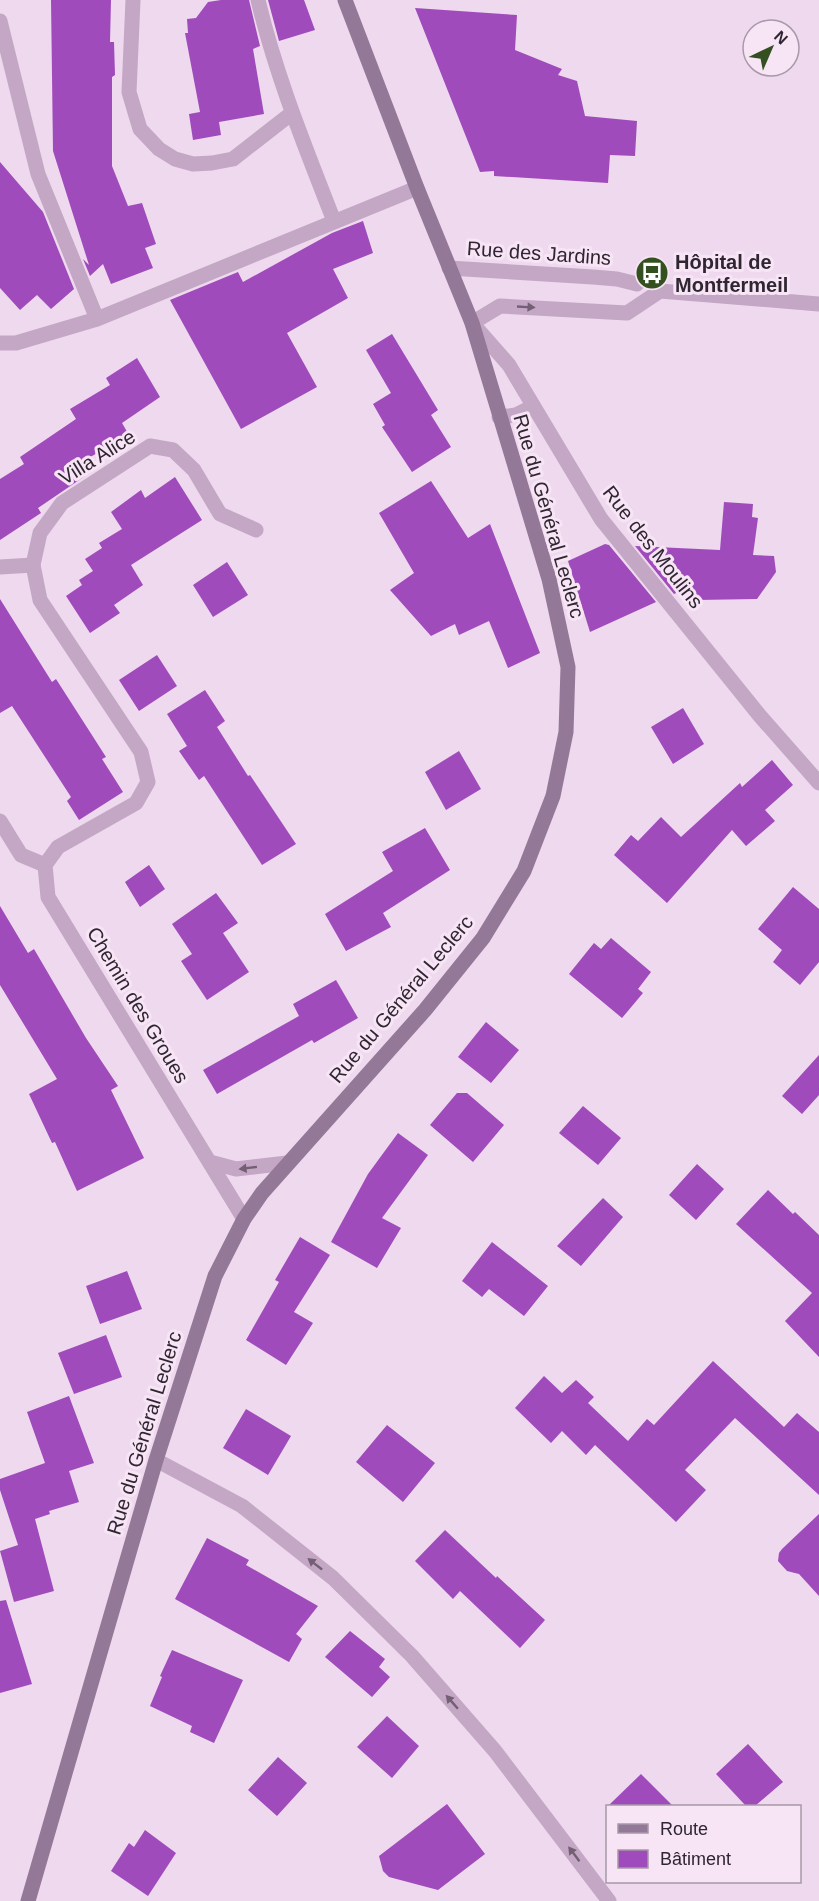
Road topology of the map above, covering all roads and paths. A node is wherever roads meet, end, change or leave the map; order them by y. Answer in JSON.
{"nodes":[{"id":1,"x":133,"y":0,"type":"edge"},
{"id":2,"x":258,"y":0,"type":"edge"},
{"id":3,"x":345,"y":0,"type":"edge"},
{"id":4,"x":0,"y":21,"type":"edge"},
{"id":5,"x":292,"y":113,"type":"junction"},
{"id":6,"x":417,"y":188,"type":"junction"},
{"id":7,"x":334,"y":221,"type":"junction"},
{"id":8,"x":449,"y":268,"type":"junction"},
{"id":9,"x":660,"y":291,"type":"junction"},
{"id":10,"x":819,"y":304,"type":"edge"},
{"id":11,"x":97,"y":319,"type":"junction"},
{"id":12,"x":472,"y":323,"type":"junction"},
{"id":13,"x":0,"y":343,"type":"edge"},
{"id":14,"x":532,"y":406,"type":"junction"},
{"id":15,"x":499,"y":417,"type":"junction"},
{"id":16,"x":256,"y":530,"type":"dead end"},
{"id":17,"x":33,"y":565,"type":"junction"},
{"id":18,"x":0,"y":567,"type":"edge"},
{"id":19,"x":819,"y":783,"type":"edge"},
{"id":20,"x":0,"y":821,"type":"edge"},
{"id":21,"x":45,"y":865,"type":"junction"},
{"id":22,"x":210,"y":1162,"type":"junction"},
{"id":23,"x":287,"y":1163,"type":"junction"},
{"id":24,"x":244,"y":1219,"type":"junction"},
{"id":25,"x":156,"y":1460,"type":"junction"},
{"id":26,"x":28,"y":1901,"type":"edge"},
{"id":27,"x":609,"y":1901,"type":"edge"}],
"edges":[{"from":1,"to":5,"type":"street"},
{"from":2,"to":5,"type":"street"},
{"from":3,"to":6,"type":"street","name":"Rue du Général Leclerc"},
{"from":4,"to":11,"type":"street"},
{"from":5,"to":7,"type":"street"},
{"from":6,"to":7,"type":"street"},
{"from":6,"to":8,"type":"street","name":"Rue du Général Leclerc"},
{"from":7,"to":11,"type":"street"},
{"from":8,"to":9,"type":"street","name":"Rue des Jardins"},
{"from":8,"to":12,"type":"street","name":"Rue du Général Leclerc"},
{"from":9,"to":10,"type":"street","name":"Rue des Jardins"},
{"from":12,"to":9,"type":"street","one_way":true},
{"from":11,"to":13,"type":"street"},
{"from":12,"to":14,"type":"street","name":"Rue des Moulins"},
{"from":12,"to":15,"type":"street","name":"Rue du Général Leclerc"},
{"from":14,"to":15,"type":"street"},
{"from":14,"to":19,"type":"street","name":"Rue des Moulins"},
{"from":15,"to":23,"type":"street","name":"Rue du Général Leclerc"},
{"from":16,"to":17,"type":"street","name":"Villa Alice"},
{"from":17,"to":18,"type":"street"},
{"from":17,"to":21,"type":"street","name":"Villa Alice"},
{"from":20,"to":21,"type":"street"},
{"from":21,"to":22,"type":"street","name":"Chemin des Groues"},
{"from":23,"to":22,"type":"street","one_way":true},
{"from":22,"to":24,"type":"street","name":"Chemin des Groues"},
{"from":23,"to":24,"type":"street","name":"Rue du Général Leclerc"},
{"from":24,"to":25,"type":"street","name":"Rue du Général Leclerc"},
{"from":25,"to":26,"type":"street","name":"Rue du Général Leclerc"},
{"from":27,"to":25,"type":"street","one_way":true}]}
